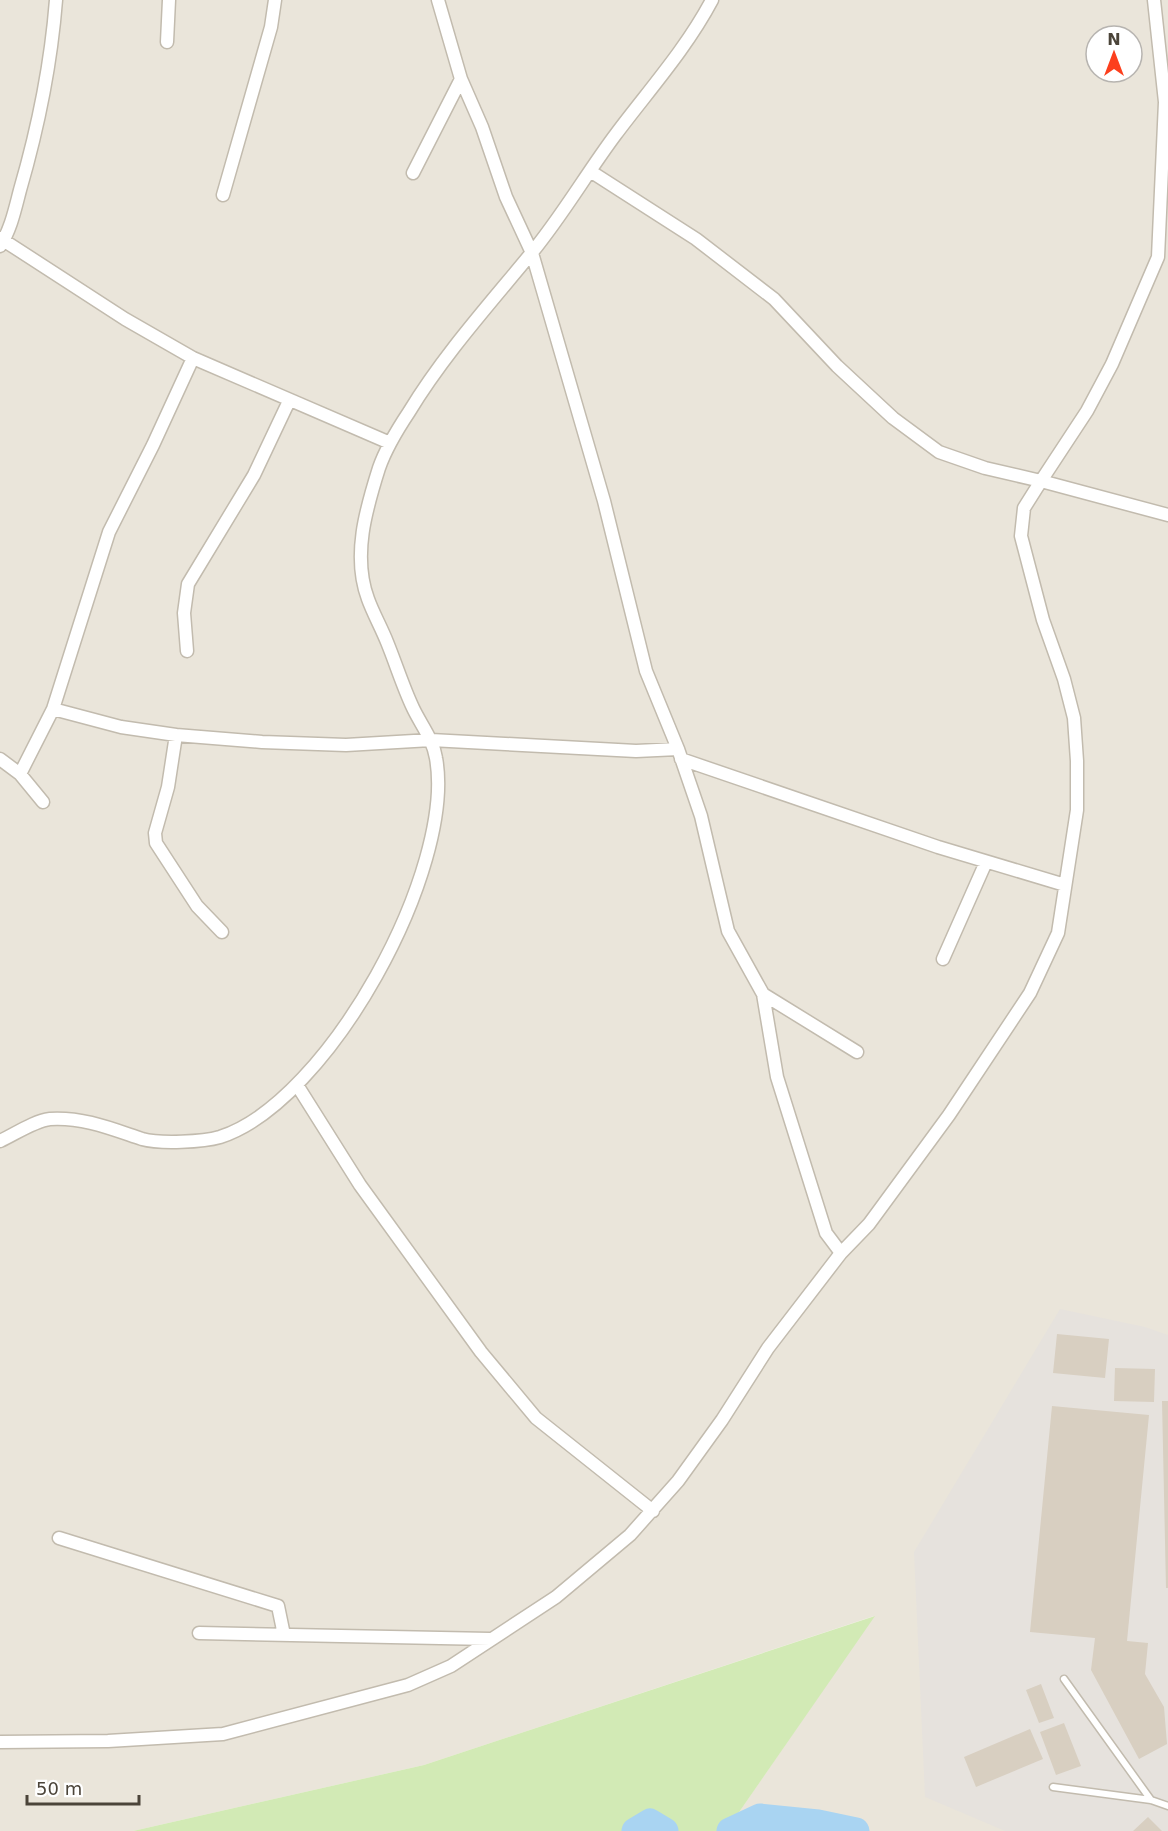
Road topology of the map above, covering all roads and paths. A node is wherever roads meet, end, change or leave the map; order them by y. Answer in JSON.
{"nodes":[{"id":1,"x":56,"y":0,"type":"edge"},
{"id":2,"x":169,"y":0,"type":"edge"},
{"id":3,"x":275,"y":0,"type":"edge"},
{"id":4,"x":438,"y":0,"type":"edge"},
{"id":5,"x":712,"y":0,"type":"edge"},
{"id":6,"x":1154,"y":0,"type":"edge"},
{"id":7,"x":167,"y":42,"type":"dead end"},
{"id":8,"x":461,"y":79,"type":"junction"},
{"id":9,"x":590,"y":171,"type":"junction"},
{"id":10,"x":413,"y":173,"type":"dead end"},
{"id":11,"x":223,"y":195,"type":"dead end"},
{"id":12,"x":1,"y":242,"type":"edge"},
{"id":13,"x":532,"y":253,"type":"junction"},
{"id":14,"x":193,"y":358,"type":"junction"},
{"id":15,"x":289,"y":401,"type":"junction"},
{"id":16,"x":390,"y":443,"type":"junction"},
{"id":17,"x":1041,"y":481,"type":"junction"},
{"id":18,"x":1168,"y":515,"type":"edge"},
{"id":19,"x":187,"y":651,"type":"dead end"},
{"id":20,"x":53,"y":709,"type":"junction"},
{"id":21,"x":176,"y":735,"type":"junction"},
{"id":22,"x":431,"y":740,"type":"junction"},
{"id":23,"x":680,"y":754,"type":"junction"},
{"id":24,"x":0,"y":759,"type":"edge"},
{"id":25,"x":20,"y":774,"type":"junction"},
{"id":26,"x":43,"y":802,"type":"dead end"},
{"id":27,"x":986,"y":862,"type":"junction"},
{"id":28,"x":1065,"y":885,"type":"junction"},
{"id":29,"x":222,"y":932,"type":"dead end"},
{"id":30,"x":943,"y":959,"type":"dead end"},
{"id":31,"x":763,"y":994,"type":"junction"},
{"id":32,"x":857,"y":1052,"type":"dead end"},
{"id":33,"x":297,"y":1086,"type":"junction"},
{"id":34,"x":0,"y":1141,"type":"edge"},
{"id":35,"x":842,"y":1253,"type":"junction"},
{"id":36,"x":653,"y":1510,"type":"junction"},
{"id":37,"x":59,"y":1538,"type":"dead end"},
{"id":38,"x":200,"y":1633,"type":"dead end"},
{"id":39,"x":284,"y":1635,"type":"junction"},
{"id":40,"x":490,"y":1639,"type":"junction"},
{"id":41,"x":1064,"y":1678,"type":"dead end"},
{"id":42,"x":0,"y":1742,"type":"edge"},
{"id":43,"x":1053,"y":1787,"type":"dead end"},
{"id":44,"x":1151,"y":1800,"type":"junction"},
{"id":45,"x":1168,"y":1806,"type":"edge"}],
"edges":[{"from":1,"to":12,"type":"street"},
{"from":2,"to":7,"type":"street"},
{"from":3,"to":11,"type":"street"},
{"from":4,"to":8,"type":"street"},
{"from":5,"to":9,"type":"street"},
{"from":6,"to":17,"type":"street"},
{"from":8,"to":10,"type":"street"},
{"from":8,"to":13,"type":"street"},
{"from":9,"to":13,"type":"street"},
{"from":9,"to":17,"type":"street"},
{"from":12,"to":14,"type":"street"},
{"from":13,"to":16,"type":"street"},
{"from":13,"to":23,"type":"street"},
{"from":14,"to":15,"type":"street"},
{"from":14,"to":20,"type":"street"},
{"from":15,"to":16,"type":"street"},
{"from":15,"to":19,"type":"street"},
{"from":16,"to":22,"type":"street"},
{"from":17,"to":18,"type":"street"},
{"from":17,"to":28,"type":"street"},
{"from":20,"to":21,"type":"street"},
{"from":20,"to":25,"type":"street"},
{"from":21,"to":22,"type":"street"},
{"from":21,"to":29,"type":"street"},
{"from":22,"to":23,"type":"street"},
{"from":22,"to":33,"type":"street"},
{"from":23,"to":27,"type":"street"},
{"from":23,"to":31,"type":"street"},
{"from":24,"to":25,"type":"street"},
{"from":25,"to":26,"type":"street"},
{"from":27,"to":28,"type":"street"},
{"from":27,"to":30,"type":"street"},
{"from":28,"to":35,"type":"street"},
{"from":31,"to":32,"type":"street"},
{"from":31,"to":35,"type":"street"},
{"from":33,"to":34,"type":"street"},
{"from":33,"to":36,"type":"street"},
{"from":35,"to":36,"type":"street"},
{"from":36,"to":40,"type":"street"},
{"from":37,"to":39,"type":"street"},
{"from":38,"to":39,"type":"street"},
{"from":39,"to":40,"type":"street"},
{"from":40,"to":42,"type":"street"},
{"from":41,"to":44,"type":"lane"},
{"from":43,"to":44,"type":"lane"},
{"from":44,"to":45,"type":"lane"}]}
